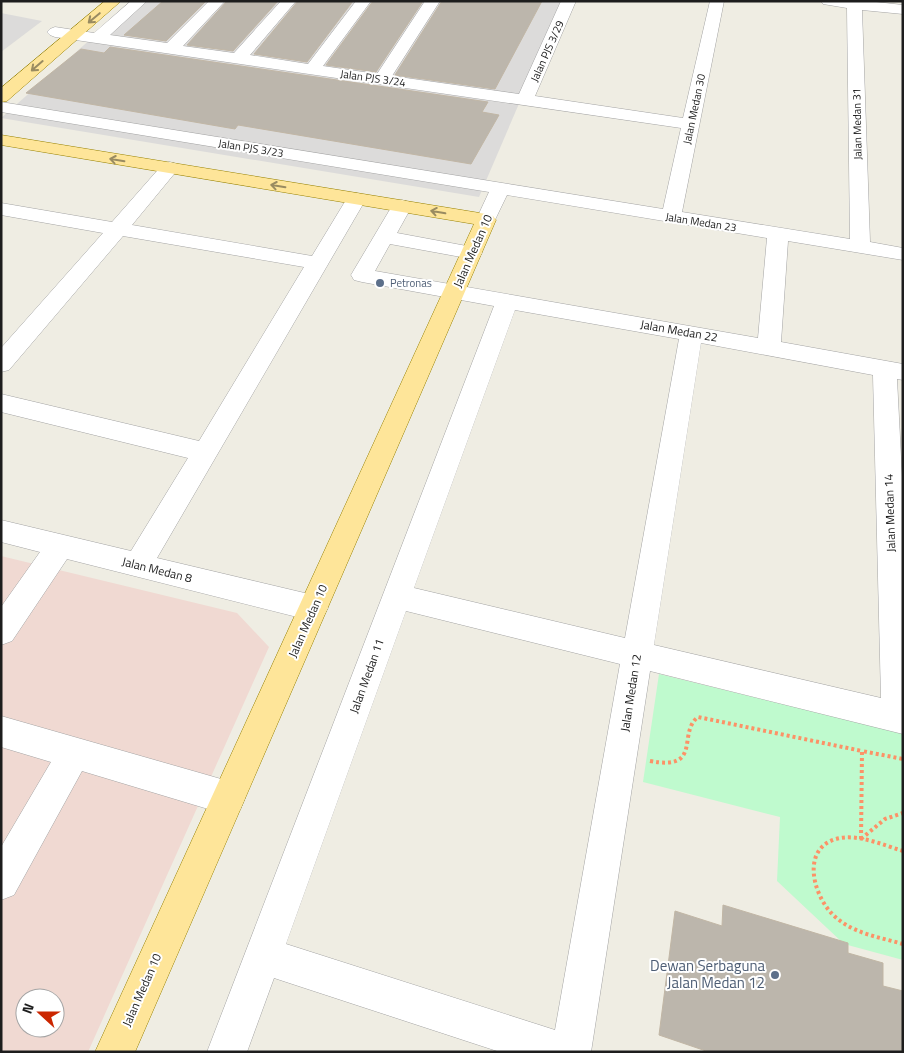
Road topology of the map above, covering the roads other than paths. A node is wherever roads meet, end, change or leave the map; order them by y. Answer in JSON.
{"nodes":[{"id":1,"x":93,"y":1,"type":"edge"},
{"id":2,"x":114,"y":1,"type":"edge"},
{"id":3,"x":140,"y":1,"type":"edge"},
{"id":4,"x":218,"y":1,"type":"edge"},
{"id":5,"x":289,"y":1,"type":"edge"},
{"id":6,"x":364,"y":1,"type":"edge"},
{"id":7,"x":433,"y":1,"type":"edge"},
{"id":8,"x":569,"y":1,"type":"edge"},
{"id":9,"x":718,"y":1,"type":"edge"},
{"id":10,"x":828,"y":1,"type":"edge"},
{"id":11,"x":854,"y":3,"type":"edge"},
{"id":12,"x":903,"y":10,"type":"edge"},
{"id":13,"x":55,"y":32,"type":"junction"},
{"id":14,"x":74,"y":35,"type":"junction"},
{"id":15,"x":98,"y":38,"type":"junction"},
{"id":16,"x":171,"y":49,"type":"junction"},
{"id":17,"x":238,"y":59,"type":"junction"},
{"id":18,"x":312,"y":70,"type":"junction"},
{"id":19,"x":1,"y":77,"type":"edge"},
{"id":20,"x":381,"y":80,"type":"junction"},
{"id":21,"x":1,"y":97,"type":"edge"},
{"id":22,"x":525,"y":100,"type":"junction"},
{"id":23,"x":1,"y":108,"type":"edge"},
{"id":24,"x":691,"y":124,"type":"junction"},
{"id":25,"x":1,"y":140,"type":"edge"},
{"id":26,"x":170,"y":168,"type":"junction"},
{"id":27,"x":500,"y":189,"type":"junction"},
{"id":28,"x":356,"y":198,"type":"junction"},
{"id":29,"x":402,"y":206,"type":"junction"},
{"id":30,"x":1,"y":209,"type":"edge"},
{"id":31,"x":671,"y":217,"type":"junction"},
{"id":32,"x":486,"y":220,"type":"junction"},
{"id":33,"x":118,"y":228,"type":"junction"},
{"id":34,"x":778,"y":234,"type":"junction"},
{"id":35,"x":384,"y":237,"type":"junction"},
{"id":36,"x":860,"y":247,"type":"junction"},
{"id":37,"x":472,"y":253,"type":"junction"},
{"id":38,"x":903,"y":254,"type":"edge"},
{"id":39,"x":317,"y":264,"type":"junction"},
{"id":40,"x":456,"y":291,"type":"junction"},
{"id":41,"x":508,"y":300,"type":"junction"},
{"id":42,"x":691,"y":334,"type":"junction"},
{"id":43,"x":769,"y":347,"type":"junction"},
{"id":44,"x":1,"y":364,"type":"edge"},
{"id":45,"x":894,"y":370,"type":"edge"},
{"id":46,"x":1,"y":403,"type":"edge"},
{"id":47,"x":205,"y":452,"type":"junction"},
{"id":48,"x":1,"y":531,"type":"edge"},
{"id":49,"x":60,"y":546,"type":"junction"},
{"id":50,"x":138,"y":565,"type":"junction"},
{"id":51,"x":397,"y":596,"type":"junction"},
{"id":52,"x":313,"y":608,"type":"junction"},
{"id":53,"x":1,"y":632,"type":"edge"},
{"id":54,"x":637,"y":655,"type":"junction"},
{"id":55,"x":900,"y":719,"type":"edge"},
{"id":56,"x":1,"y":731,"type":"edge"},
{"id":57,"x":74,"y":753,"type":"junction"},
{"id":58,"x":228,"y":798,"type":"junction"},
{"id":59,"x":1,"y":882,"type":"edge"},
{"id":60,"x":264,"y":955,"type":"junction"},
{"id":61,"x":115,"y":1052,"type":"edge"},
{"id":62,"x":227,"y":1052,"type":"edge"},
{"id":63,"x":562,"y":1052,"type":"edge"},
{"id":64,"x":571,"y":1052,"type":"edge"}],
"edges":[{"from":1,"to":13,"type":"main road"},
{"from":2,"to":14,"type":"main road","one_way":true},
{"from":3,"to":15,"type":"street"},
{"from":4,"to":16,"type":"street"},
{"from":5,"to":17,"type":"street"},
{"from":6,"to":18,"type":"street"},
{"from":7,"to":20,"type":"street"},
{"from":8,"to":22,"type":"street","name":"Jalan PJS 3/29"},
{"from":9,"to":24,"type":"street","name":"Jalan Medan 30"},
{"from":10,"to":11,"type":"street"},
{"from":11,"to":12,"type":"street"},
{"from":11,"to":36,"type":"street","name":"Jalan Medan 31"},
{"from":13,"to":14,"type":"street","name":"Jalan PJS 3/24"},
{"from":13,"to":19,"type":"main road"},
{"from":14,"to":15,"type":"street","name":"Jalan PJS 3/24"},
{"from":14,"to":21,"type":"main road","one_way":true},
{"from":15,"to":16,"type":"street","name":"Jalan PJS 3/24"},
{"from":16,"to":17,"type":"street","name":"Jalan PJS 3/24"},
{"from":17,"to":18,"type":"street","name":"Jalan PJS 3/24"},
{"from":18,"to":20,"type":"street","name":"Jalan PJS 3/24"},
{"from":20,"to":22,"type":"street","name":"Jalan PJS 3/24"},
{"from":22,"to":24,"type":"street","name":"Jalan PJS 3/24"},
{"from":23,"to":27,"type":"street","name":"Jalan PJS 3/23"},
{"from":24,"to":31,"type":"street","name":"Jalan Medan 30"},
{"from":26,"to":25,"type":"main road","one_way":true},
{"from":28,"to":26,"type":"main road","one_way":true},
{"from":26,"to":33,"type":"street"},
{"from":27,"to":31,"type":"street","name":"Jalan Medan 23"},
{"from":27,"to":32,"type":"street","name":"Jalan Medan 10"},
{"from":28,"to":29,"type":"main road"},
{"from":28,"to":39,"type":"street"},
{"from":32,"to":29,"type":"main road","one_way":true},
{"from":29,"to":35,"type":"street"},
{"from":30,"to":33,"type":"street"},
{"from":31,"to":34,"type":"street","name":"Jalan Medan 23"},
{"from":32,"to":37,"type":"main road","name":"Jalan Medan 10"},
{"from":33,"to":39,"type":"street"},
{"from":33,"to":44,"type":"street"},
{"from":34,"to":36,"type":"street","name":"Jalan Medan 23"},
{"from":34,"to":43,"type":"street"},
{"from":35,"to":37,"type":"street"},
{"from":35,"to":40,"type":"street","name":"Jalan Medan 22"},
{"from":36,"to":38,"type":"street","name":"Jalan Medan 23"},
{"from":37,"to":40,"type":"main road","name":"Jalan Medan 10"},
{"from":39,"to":47,"type":"street"},
{"from":40,"to":41,"type":"street","name":"Jalan Medan 22"},
{"from":40,"to":52,"type":"main road","name":"Jalan Medan 10"},
{"from":41,"to":42,"type":"street","name":"Jalan Medan 22"},
{"from":41,"to":51,"type":"street","name":"Jalan Medan 11"},
{"from":42,"to":43,"type":"street","name":"Jalan Medan 22"},
{"from":42,"to":54,"type":"street","name":"Jalan Medan 12"},
{"from":43,"to":45,"type":"street","name":"Jalan Medan 22"},
{"from":45,"to":55,"type":"street","name":"Jalan Medan 14"},
{"from":46,"to":47,"type":"street"},
{"from":47,"to":50,"type":"street"},
{"from":48,"to":49,"type":"street","name":"Jalan Medan 8"},
{"from":49,"to":50,"type":"street","name":"Jalan Medan 8"},
{"from":49,"to":53,"type":"street"},
{"from":50,"to":52,"type":"street","name":"Jalan Medan 8"},
{"from":51,"to":54,"type":"street"},
{"from":51,"to":60,"type":"street","name":"Jalan Medan 11"},
{"from":52,"to":58,"type":"main road","name":"Jalan Medan 10"},
{"from":54,"to":55,"type":"street"},
{"from":54,"to":64,"type":"street","name":"Jalan Medan 12"},
{"from":56,"to":57,"type":"street"},
{"from":57,"to":58,"type":"street"},
{"from":57,"to":59,"type":"street"},
{"from":58,"to":61,"type":"main road","name":"Jalan Medan 10"},
{"from":60,"to":62,"type":"street","name":"Jalan Medan 11"},
{"from":60,"to":63,"type":"street"}]}
